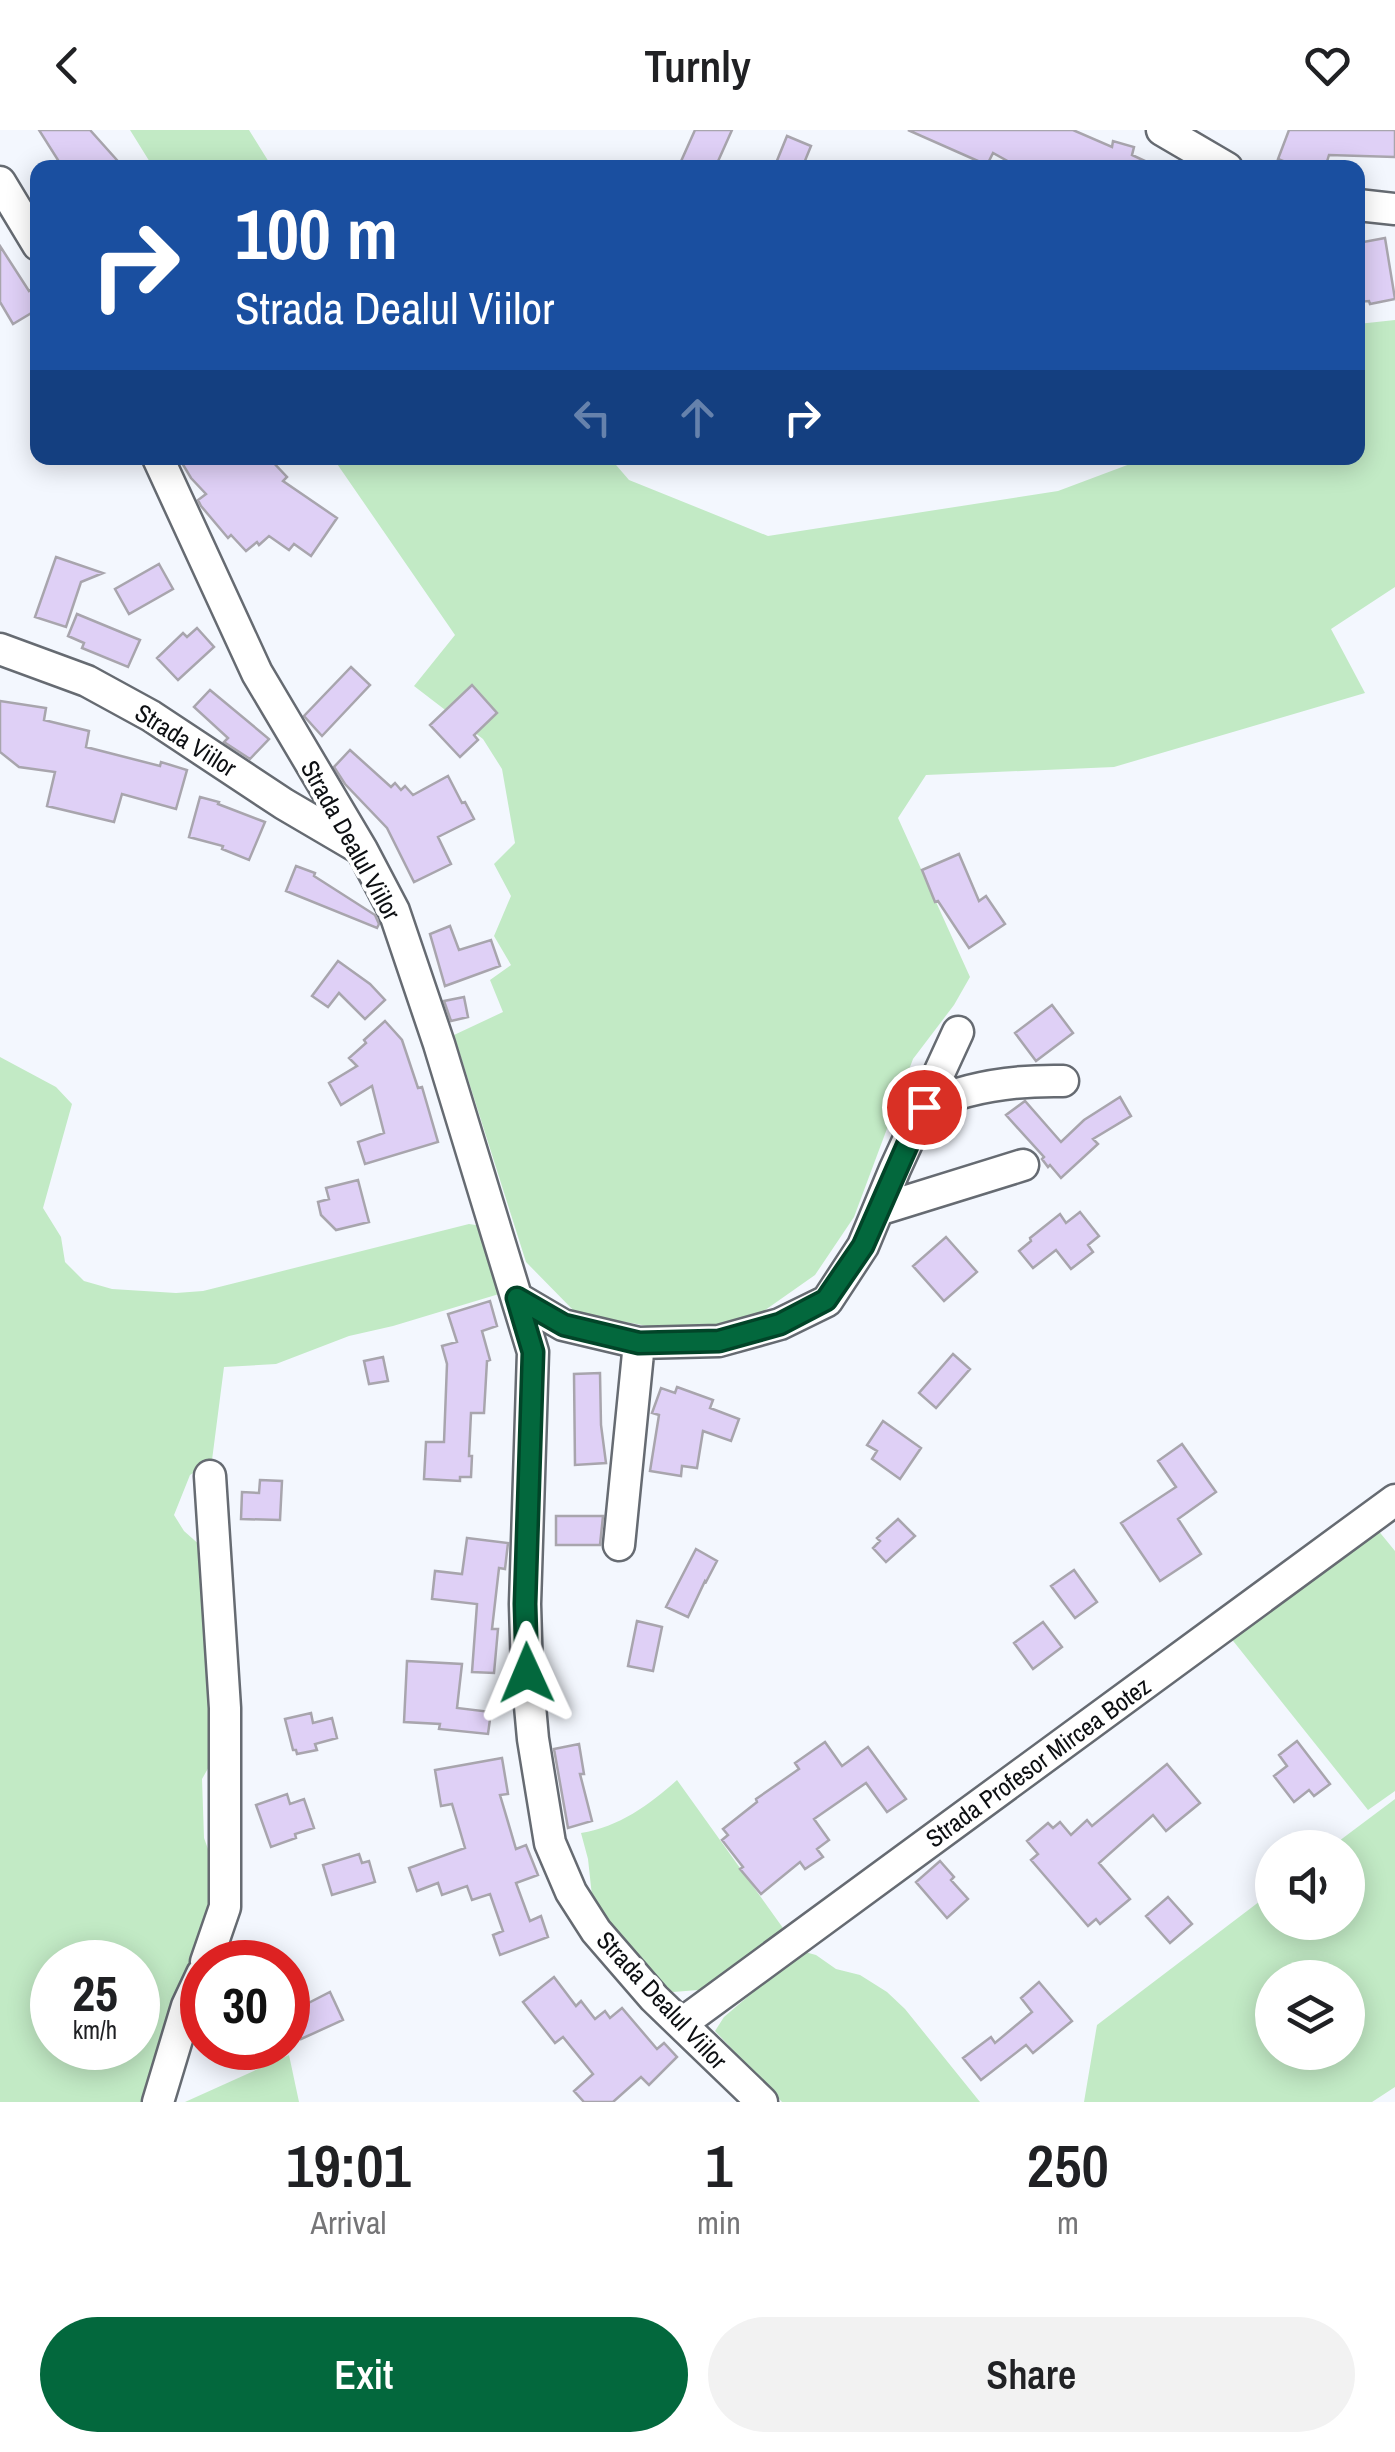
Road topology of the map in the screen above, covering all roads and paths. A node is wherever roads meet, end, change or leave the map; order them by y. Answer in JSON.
{"nodes":[{"id":1,"x":1162,"y":130,"type":"edge"},
{"id":2,"x":1214,"y":160,"type":"edge"},
{"id":3,"x":3,"y":190,"type":"edge"},
{"id":4,"x":1365,"y":206,"type":"edge"},
{"id":5,"x":1395,"y":209,"type":"edge"},
{"id":6,"x":30,"y":232,"type":"edge"},
{"id":7,"x":161,"y":465,"type":"edge"},
{"id":8,"x":0,"y":648,"type":"edge"},
{"id":9,"x":362,"y":850,"type":"junction"},
{"id":10,"x":958,"y":1032,"type":"dead end"},
{"id":11,"x":1063,"y":1081,"type":"dead end"},
{"id":12,"x":924,"y":1107,"type":"junction"},
{"id":13,"x":1024,"y":1165,"type":"dead end"},
{"id":14,"x":878,"y":1210,"type":"junction"},
{"id":15,"x":517,"y":1298,"type":"junction"},
{"id":16,"x":639,"y":1343,"type":"junction"},
{"id":17,"x":210,"y":1476,"type":"dead end"},
{"id":18,"x":1395,"y":1500,"type":"edge"},
{"id":19,"x":618,"y":1545,"type":"dead end"},
{"id":20,"x":214,"y":1940,"type":"edge"},
{"id":21,"x":681,"y":2024,"type":"junction"},
{"id":22,"x":180,"y":2029,"type":"edge"},
{"id":23,"x":158,"y":2102,"type":"edge"},
{"id":24,"x":762,"y":2102,"type":"edge"}],
"edges":[{"from":1,"to":2,"type":"street"},
{"from":3,"to":6,"type":"street"},
{"from":4,"to":5,"type":"street"},
{"from":7,"to":9,"type":"street","name":"Strada Dealul Viilor"},
{"from":8,"to":9,"type":"street","name":"Strada Viilor"},
{"from":9,"to":15,"type":"street","name":"Strada Dealul Viilor"},
{"from":10,"to":12,"type":"street"},
{"from":11,"to":12,"type":"street"},
{"from":12,"to":14,"type":"street"},
{"from":13,"to":14,"type":"street"},
{"from":14,"to":16,"type":"street"},
{"from":15,"to":16,"type":"street"},
{"from":15,"to":21,"type":"street","name":"Strada Dealul Viilor"},
{"from":16,"to":19,"type":"street"},
{"from":17,"to":20,"type":"street"},
{"from":18,"to":21,"type":"street","name":"Strada Profesor Mircea Botez"},
{"from":21,"to":24,"type":"street","name":"Strada Dealul Viilor"},
{"from":22,"to":23,"type":"street"}]}
